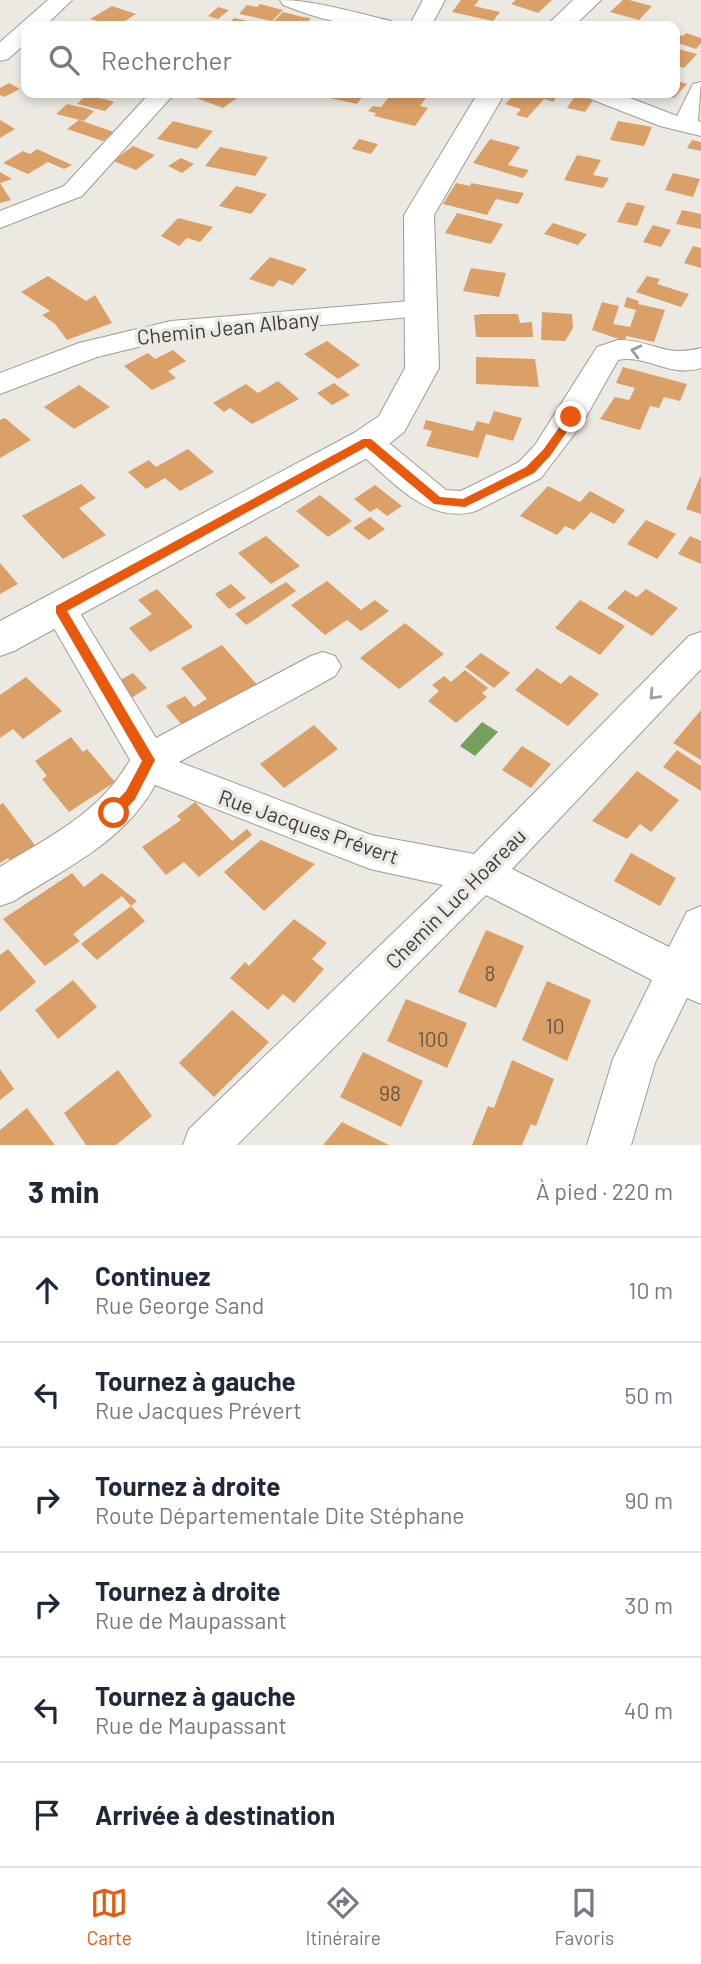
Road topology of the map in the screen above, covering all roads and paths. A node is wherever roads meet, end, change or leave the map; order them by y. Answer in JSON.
{"nodes":[{"id":1,"x":61,"y":0,"type":"edge"},
{"id":2,"x":291,"y":0,"type":"edge"},
{"id":3,"x":434,"y":0,"type":"edge"},
{"id":4,"x":588,"y":0,"type":"edge"},
{"id":5,"x":323,"y":20,"type":"edge"},
{"id":6,"x":38,"y":21,"type":"edge"},
{"id":7,"x":423,"y":21,"type":"edge"},
{"id":8,"x":565,"y":21,"type":"edge"},
{"id":9,"x":21,"y":35,"type":"edge"},
{"id":10,"x":0,"y":54,"type":"edge"},
{"id":11,"x":701,"y":89,"type":"edge"},
{"id":12,"x":158,"y":98,"type":"edge"},
{"id":13,"x":488,"y":98,"type":"edge"},
{"id":14,"x":610,"y":98,"type":"edge"},
{"id":15,"x":693,"y":128,"type":"edge"},
{"id":16,"x":0,"y":220,"type":"edge"},
{"id":17,"x":422,"y":309,"type":"junction"},
{"id":18,"x":701,"y":357,"type":"edge"},
{"id":19,"x":0,"y":384,"type":"edge"},
{"id":20,"x":367,"y":442,"type":"junction"},
{"id":21,"x":60,"y":610,"type":"junction"},
{"id":22,"x":0,"y":640,"type":"edge"},
{"id":23,"x":701,"y":646,"type":"edge"},
{"id":24,"x":323,"y":666,"type":"dead end"},
{"id":25,"x":149,"y":760,"type":"junction"},
{"id":26,"x":482,"y":873,"type":"junction"},
{"id":27,"x":0,"y":888,"type":"edge"},
{"id":28,"x":701,"y":925,"type":"edge"},
{"id":29,"x":689,"y":977,"type":"edge"},
{"id":30,"x":205,"y":1145,"type":"edge"},
{"id":31,"x":609,"y":1145,"type":"edge"}],
"edges":[{"from":1,"to":6,"type":"street"},
{"from":2,"to":5,"type":"street"},
{"from":3,"to":7,"type":"street"},
{"from":4,"to":8,"type":"main road"},
{"from":9,"to":10,"type":"street"},
{"from":11,"to":15,"type":"street"},
{"from":12,"to":16,"type":"street"},
{"from":13,"to":17,"type":"main road"},
{"from":14,"to":15,"type":"street"},
{"from":17,"to":19,"type":"street","name":"Chemin Jean Albany"},
{"from":17,"to":20,"type":"main road"},
{"from":18,"to":20,"type":"street","one_way":true},
{"from":20,"to":21,"type":"main road"},
{"from":21,"to":22,"type":"main road"},
{"from":21,"to":25,"type":"street","name":"Rue Jacques Prévert"},
{"from":23,"to":26,"type":"street","name":"Chemin Luc Hoareau","one_way":true},
{"from":24,"to":25,"type":"street"},
{"from":25,"to":26,"type":"street","name":"Rue Jacques Prévert"},
{"from":25,"to":27,"type":"street"},
{"from":26,"to":29,"type":"street","name":"Rue Jacques Prévert"},
{"from":26,"to":30,"type":"street","name":"Chemin Luc Hoareau"},
{"from":28,"to":29,"type":"street"},
{"from":29,"to":31,"type":"street"}]}
